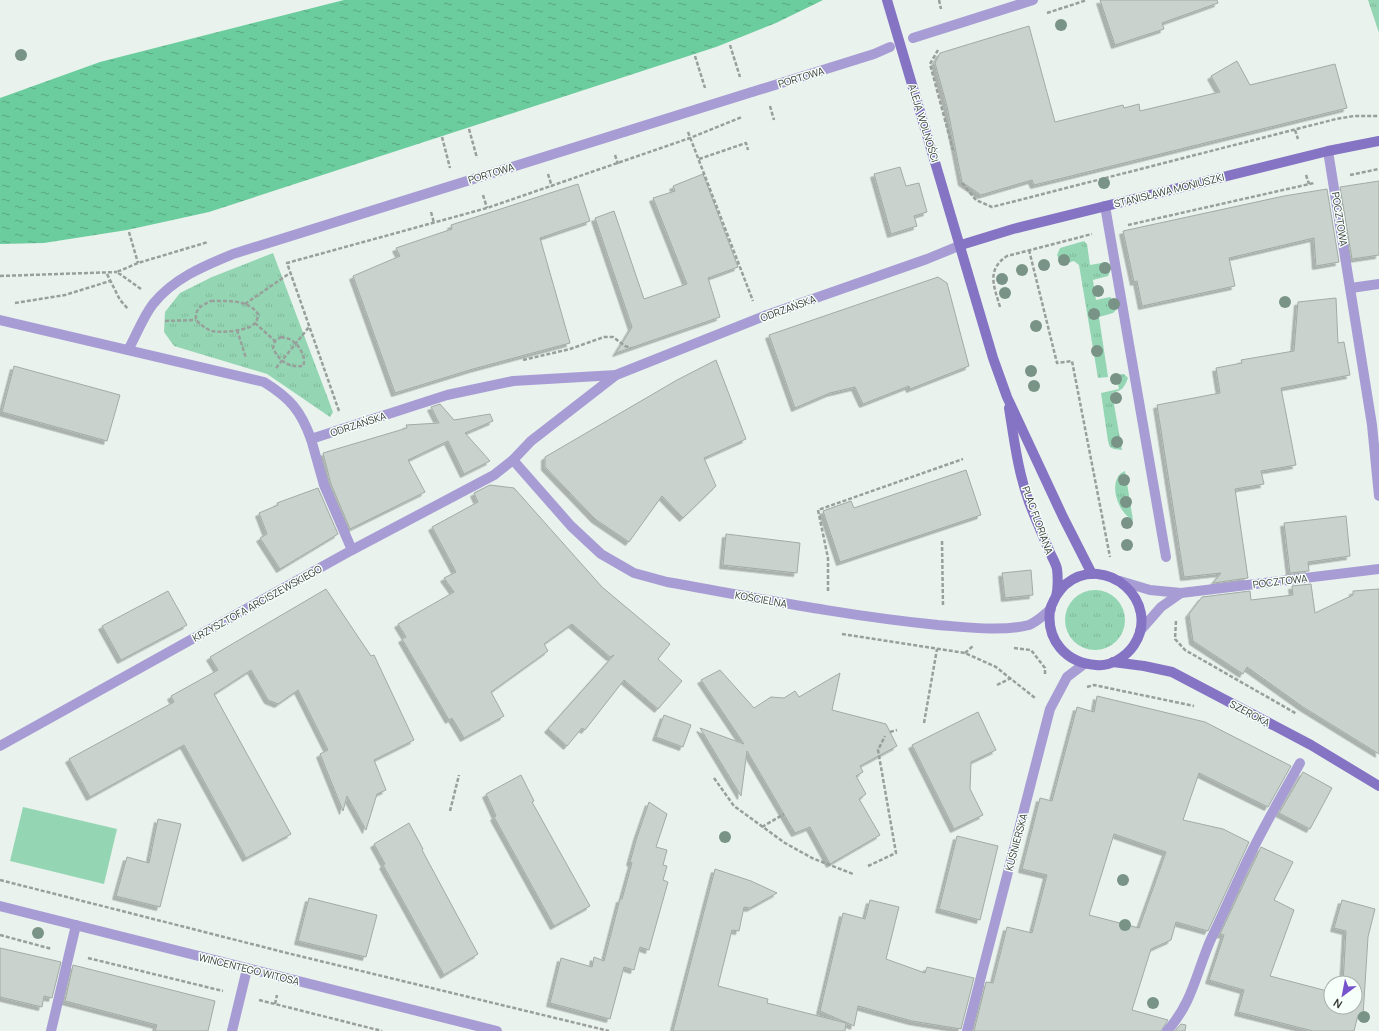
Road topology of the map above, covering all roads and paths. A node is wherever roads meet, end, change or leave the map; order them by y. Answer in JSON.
{"nodes":[{"id":1,"x":887,"y":0,"type":"edge"},
{"id":2,"x":939,"y":0,"type":"edge"},
{"id":3,"x":1033,"y":0,"type":"edge"},
{"id":4,"x":1087,"y":0,"type":"edge"},
{"id":5,"x":942,"y":12,"type":"dead end"},
{"id":6,"x":1042,"y":15,"type":"dead end"},
{"id":7,"x":913,"y":38,"type":"dead end"},
{"id":8,"x":730,"y":45,"type":"dead end"},
{"id":9,"x":890,"y":47,"type":"dead end"},
{"id":10,"x":946,"y":47,"type":"dead end"},
{"id":11,"x":695,"y":56,"type":"dead end"},
{"id":12,"x":740,"y":78,"type":"dead end"},
{"id":13,"x":705,"y":90,"type":"dead end"},
{"id":14,"x":762,"y":108,"type":"dead end"},
{"id":15,"x":748,"y":114,"type":"dead end"},
{"id":16,"x":1379,"y":116,"type":"edge"},
{"id":17,"x":774,"y":120,"type":"dead end"},
{"id":18,"x":469,"y":129,"type":"dead end"},
{"id":19,"x":688,"y":131,"type":"dead end"},
{"id":20,"x":442,"y":137,"type":"dead end"},
{"id":21,"x":690,"y":138,"type":"junction"},
{"id":22,"x":1379,"y":140,"type":"edge"},
{"id":23,"x":748,"y":150,"type":"dead end"},
{"id":24,"x":1328,"y":151,"type":"junction"},
{"id":25,"x":954,"y":154,"type":"dead end"},
{"id":26,"x":477,"y":156,"type":"dead end"},
{"id":27,"x":615,"y":156,"type":"dead end"},
{"id":28,"x":699,"y":159,"type":"junction"},
{"id":29,"x":618,"y":163,"type":"junction"},
{"id":30,"x":450,"y":165,"type":"dead end"},
{"id":31,"x":1379,"y":169,"type":"edge"},
{"id":32,"x":548,"y":176,"type":"dead end"},
{"id":33,"x":960,"y":176,"type":"dead end"},
{"id":34,"x":1333,"y":179,"type":"junction"},
{"id":35,"x":552,"y":186,"type":"junction"},
{"id":36,"x":1293,"y":188,"type":"dead end"},
{"id":37,"x":484,"y":198,"type":"dead end"},
{"id":38,"x":1237,"y":201,"type":"dead end"},
{"id":39,"x":1105,"y":206,"type":"junction"},
{"id":40,"x":487,"y":207,"type":"junction"},
{"id":41,"x":432,"y":214,"type":"dead end"},
{"id":42,"x":434,"y":223,"type":"junction"},
{"id":43,"x":129,"y":232,"type":"dead end"},
{"id":44,"x":326,"y":245,"type":"dead end"},
{"id":45,"x":961,"y":245,"type":"junction"},
{"id":46,"x":1029,"y":250,"type":"dead end"},
{"id":47,"x":328,"y":252,"type":"junction"},
{"id":48,"x":138,"y":263,"type":"dead end"},
{"id":49,"x":117,"y":272,"type":"dead end"},
{"id":50,"x":290,"y":273,"type":"junction"},
{"id":51,"x":107,"y":274,"type":"junction"},
{"id":52,"x":0,"y":276,"type":"edge"},
{"id":53,"x":110,"y":281,"type":"junction"},
{"id":54,"x":1379,"y":284,"type":"edge"},
{"id":55,"x":1351,"y":288,"type":"junction"},
{"id":56,"x":760,"y":300,"type":"dead end"},
{"id":57,"x":13,"y":303,"type":"dead end"},
{"id":58,"x":244,"y":304,"type":"junction"},
{"id":59,"x":0,"y":320,"type":"edge"},
{"id":60,"x":196,"y":320,"type":"junction"},
{"id":61,"x":144,"y":321,"type":"junction"},
{"id":62,"x":255,"y":323,"type":"junction"},
{"id":63,"x":309,"y":327,"type":"junction"},
{"id":64,"x":237,"y":330,"type":"junction"},
{"id":65,"x":275,"y":341,"type":"junction"},
{"id":66,"x":295,"y":344,"type":"junction"},
{"id":67,"x":128,"y":350,"type":"junction"},
{"id":68,"x":637,"y":350,"type":"dead end"},
{"id":69,"x":282,"y":361,"type":"junction"},
{"id":70,"x":616,"y":375,"type":"junction"},
{"id":71,"x":254,"y":379,"type":"junction"},
{"id":72,"x":513,"y":381,"type":"junction"},
{"id":73,"x":264,"y":382,"type":"junction"},
{"id":74,"x":1007,"y":397,"type":"junction"},
{"id":75,"x":1376,"y":424,"type":"edge"},
{"id":76,"x":345,"y":428,"type":"junction"},
{"id":77,"x":311,"y":439,"type":"junction"},
{"id":78,"x":963,"y":459,"type":"dead end"},
{"id":79,"x":513,"y":460,"type":"junction"},
{"id":80,"x":1379,"y":496,"type":"edge"},
{"id":81,"x":942,"y":541,"type":"dead end"},
{"id":82,"x":352,"y":550,"type":"junction"},
{"id":83,"x":1110,"y":556,"type":"dead end"},
{"id":84,"x":1166,"y":557,"type":"dead end"},
{"id":85,"x":1379,"y":569,"type":"edge"},
{"id":86,"x":1092,"y":574,"type":"junction"},
{"id":87,"x":1120,"y":581,"type":"junction"},
{"id":88,"x":821,"y":592,"type":"dead end"},
{"id":89,"x":1181,"y":593,"type":"junction"},
{"id":90,"x":1056,"y":596,"type":"junction"},
{"id":91,"x":1050,"y":609,"type":"junction"},
{"id":92,"x":936,"y":610,"type":"dead end"},
{"id":93,"x":1176,"y":619,"type":"dead end"},
{"id":94,"x":1140,"y":631,"type":"junction"},
{"id":95,"x":835,"y":632,"type":"dead end"},
{"id":96,"x":976,"y":643,"type":"dead end"},
{"id":97,"x":1010,"y":647,"type":"dead end"},
{"id":98,"x":937,"y":649,"type":"junction"},
{"id":99,"x":965,"y":653,"type":"junction"},
{"id":100,"x":1113,"y":662,"type":"junction"},
{"id":101,"x":1084,"y":664,"type":"junction"},
{"id":102,"x":1011,"y":678,"type":"junction"},
{"id":103,"x":1044,"y":683,"type":"dead end"},
{"id":104,"x":997,"y":685,"type":"dead end"},
{"id":105,"x":1080,"y":689,"type":"dead end"},
{"id":106,"x":1039,"y":701,"type":"dead end"},
{"id":107,"x":1196,"y":707,"type":"dead end"},
{"id":108,"x":1301,"y":717,"type":"dead end"},
{"id":109,"x":924,"y":723,"type":"dead end"},
{"id":110,"x":897,"y":730,"type":"dead end"},
{"id":111,"x":890,"y":732,"type":"dead end"},
{"id":112,"x":885,"y":736,"type":"dead end"},
{"id":113,"x":0,"y":746,"type":"edge"},
{"id":114,"x":1300,"y":763,"type":"dead end"},
{"id":115,"x":459,"y":775,"type":"dead end"},
{"id":116,"x":714,"y":778,"type":"dead end"},
{"id":117,"x":1379,"y":786,"type":"edge"},
{"id":118,"x":450,"y":811,"type":"dead end"},
{"id":119,"x":784,"y":814,"type":"dead end"},
{"id":120,"x":762,"y":827,"type":"junction"},
{"id":121,"x":868,"y":866,"type":"dead end"},
{"id":122,"x":853,"y":874,"type":"dead end"},
{"id":123,"x":0,"y":880,"type":"edge"},
{"id":124,"x":0,"y":906,"type":"edge"},
{"id":125,"x":76,"y":926,"type":"junction"},
{"id":126,"x":0,"y":935,"type":"edge"},
{"id":127,"x":70,"y":953,"type":"junction"},
{"id":128,"x":247,"y":969,"type":"junction"},
{"id":129,"x":278,"y":991,"type":"dead end"},
{"id":130,"x":240,"y":996,"type":"junction"},
{"id":131,"x":275,"y":1004,"type":"junction"},
{"id":132,"x":50,"y":1031,"type":"edge"},
{"id":133,"x":232,"y":1031,"type":"edge"},
{"id":134,"x":382,"y":1031,"type":"edge"},
{"id":135,"x":497,"y":1031,"type":"edge"},
{"id":136,"x":609,"y":1031,"type":"edge"},
{"id":137,"x":967,"y":1031,"type":"edge"},
{"id":138,"x":1167,"y":1031,"type":"edge"}],
"edges":[{"from":1,"to":45,"type":"street","name":"ALEJA WOLNOŚCI"},
{"from":2,"to":5,"type":"path"},
{"from":3,"to":7,"type":"street"},
{"from":4,"to":6,"type":"path"},
{"from":8,"to":12,"type":"path"},
{"from":9,"to":61,"type":"street","name":"PORTOWA"},
{"from":10,"to":25,"type":"path"},
{"from":11,"to":13,"type":"path"},
{"from":14,"to":17,"type":"path"},
{"from":15,"to":21,"type":"path"},
{"from":16,"to":33,"type":"path"},
{"from":18,"to":26,"type":"path"},
{"from":19,"to":21,"type":"path"},
{"from":20,"to":30,"type":"path"},
{"from":21,"to":28,"type":"path"},
{"from":21,"to":29,"type":"path"},
{"from":22,"to":24,"type":"street","name":"STANISŁAWA MONIUSZKI"},
{"from":23,"to":28,"type":"path"},
{"from":24,"to":34,"type":"street","name":"POCZTOWA"},
{"from":24,"to":39,"type":"street","name":"STANISŁAWA MONIUSZKI"},
{"from":27,"to":29,"type":"path"},
{"from":28,"to":56,"type":"path"},
{"from":29,"to":35,"type":"path"},
{"from":31,"to":34,"type":"path"},
{"from":32,"to":35,"type":"path"},
{"from":34,"to":55,"type":"street","name":"POCZTOWA"},
{"from":35,"to":40,"type":"path"},
{"from":36,"to":38,"type":"path"},
{"from":37,"to":40,"type":"path"},
{"from":39,"to":45,"type":"street","name":"STANISŁAWA MONIUSZKI"},
{"from":39,"to":84,"type":"street"},
{"from":40,"to":42,"type":"path"},
{"from":41,"to":42,"type":"path"},
{"from":42,"to":47,"type":"path"},
{"from":43,"to":48,"type":"path"},
{"from":44,"to":47,"type":"path"},
{"from":45,"to":70,"type":"street","name":"ODRZAŃSKA"},
{"from":45,"to":74,"type":"street","name":"PLAC FLORIANA"},
{"from":46,"to":83,"type":"path"},
{"from":47,"to":50,"type":"path"},
{"from":49,"to":51,"type":"path"},
{"from":50,"to":58,"type":"path"},
{"from":50,"to":63,"type":"path"},
{"from":51,"to":52,"type":"path"},
{"from":51,"to":53,"type":"path"},
{"from":53,"to":57,"type":"path"},
{"from":53,"to":61,"type":"path"},
{"from":54,"to":55,"type":"street"},
{"from":55,"to":75,"type":"street","name":"POCZTOWA"},
{"from":58,"to":60,"type":"path"},
{"from":58,"to":62,"type":"path"},
{"from":59,"to":67,"type":"street"},
{"from":60,"to":61,"type":"path"},
{"from":60,"to":64,"type":"path"},
{"from":61,"to":67,"type":"street","name":"PORTOWA"},
{"from":62,"to":64,"type":"path"},
{"from":62,"to":65,"type":"path"},
{"from":63,"to":66,"type":"path"},
{"from":63,"to":76,"type":"path"},
{"from":64,"to":71,"type":"path"},
{"from":65,"to":66,"type":"path"},
{"from":65,"to":69,"type":"path"},
{"from":66,"to":69,"type":"path"},
{"from":66,"to":69,"type":"path"},
{"from":67,"to":71,"type":"street"},
{"from":68,"to":72,"type":"path"},
{"from":69,"to":73,"type":"path"},
{"from":70,"to":72,"type":"street","name":"ODRZAŃSKA"},
{"from":70,"to":79,"type":"street","name":"ODRZAŃSKA"},
{"from":71,"to":73,"type":"street"},
{"from":72,"to":76,"type":"street","name":"ODRZAŃSKA"},
{"from":73,"to":77,"type":"street"},
{"from":74,"to":86,"type":"street","name":"PLAC FLORIANA"},
{"from":74,"to":90,"type":"street","name":"PLAC FLORIANA"},
{"from":75,"to":80,"type":"street","name":"POCZTOWA"},
{"from":76,"to":77,"type":"street","name":"ODRZAŃSKA"},
{"from":77,"to":82,"type":"street"},
{"from":78,"to":88,"type":"path"},
{"from":79,"to":82,"type":"street","name":"KRZYSZTOFA ARCISZEWSKIEGO"},
{"from":79,"to":91,"type":"street","name":"KOŚCIELNA"},
{"from":81,"to":92,"type":"path"},
{"from":82,"to":113,"type":"street","name":"KRZYSZTOFA ARCISZEWSKIEGO"},
{"from":85,"to":89,"type":"street","name":"POCZTOWA"},
{"from":86,"to":87,"type":"street"},
{"from":86,"to":90,"type":"street"},
{"from":87,"to":89,"type":"street","name":"POCZTOWA"},
{"from":87,"to":94,"type":"street"},
{"from":89,"to":94,"type":"street","name":"POCZTOWA"},
{"from":90,"to":91,"type":"street"},
{"from":91,"to":101,"type":"street"},
{"from":93,"to":108,"type":"path"},
{"from":94,"to":100,"type":"street"},
{"from":95,"to":98,"type":"path"},
{"from":96,"to":99,"type":"path"},
{"from":97,"to":103,"type":"path"},
{"from":98,"to":99,"type":"path"},
{"from":98,"to":109,"type":"path"},
{"from":99,"to":102,"type":"path"},
{"from":100,"to":101,"type":"street"},
{"from":100,"to":117,"type":"street","name":"SZEROKA"},
{"from":101,"to":137,"type":"street","name":"KUŚNIERSKA"},
{"from":102,"to":104,"type":"path"},
{"from":102,"to":106,"type":"path"},
{"from":105,"to":107,"type":"path"},
{"from":110,"to":111,"type":"path"},
{"from":112,"to":121,"type":"path"},
{"from":114,"to":138,"type":"street"},
{"from":115,"to":118,"type":"path"},
{"from":116,"to":120,"type":"path"},
{"from":119,"to":120,"type":"path"},
{"from":120,"to":122,"type":"path"},
{"from":123,"to":136,"type":"path"},
{"from":124,"to":125,"type":"street","name":"WINCENTEGO WITOSA"},
{"from":125,"to":127,"type":"street"},
{"from":125,"to":128,"type":"street","name":"WINCENTEGO WITOSA"},
{"from":126,"to":127,"type":"path"},
{"from":127,"to":130,"type":"path"},
{"from":127,"to":132,"type":"street"},
{"from":128,"to":130,"type":"street"},
{"from":128,"to":135,"type":"street","name":"WINCENTEGO WITOSA"},
{"from":129,"to":131,"type":"path"},
{"from":130,"to":131,"type":"path"},
{"from":130,"to":133,"type":"street"},
{"from":131,"to":134,"type":"path"}]}
